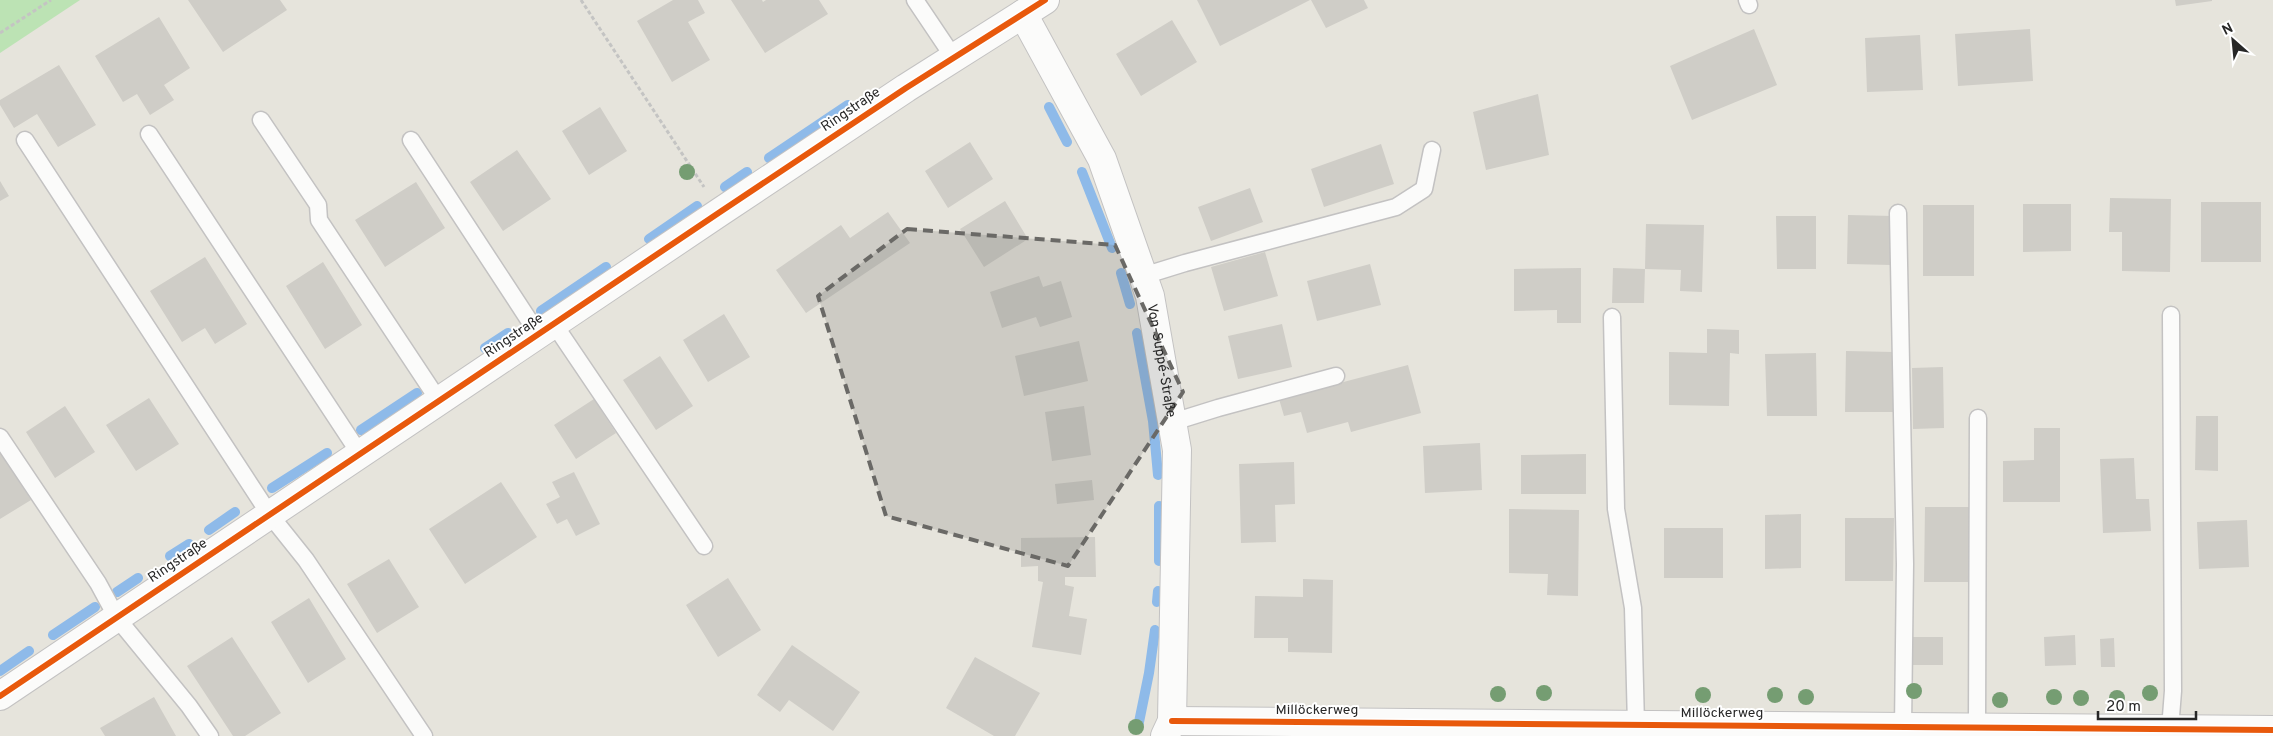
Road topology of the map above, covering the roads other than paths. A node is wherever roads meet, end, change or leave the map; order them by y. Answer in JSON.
{"nodes":[{"id":1,"x":915,"y":0,"type":"edge"},
{"id":2,"x":1034,"y":7,"type":"edge"},
{"id":3,"x":954,"y":58,"type":"junction"},
{"id":4,"x":261,"y":120,"type":"dead end"},
{"id":5,"x":149,"y":134,"type":"dead end"},
{"id":6,"x":24,"y":140,"type":"dead end"},
{"id":7,"x":411,"y":140,"type":"dead end"},
{"id":8,"x":1432,"y":150,"type":"dead end"},
{"id":9,"x":1898,"y":214,"type":"dead end"},
{"id":10,"x":1143,"y":276,"type":"junction"},
{"id":11,"x":2171,"y":315,"type":"dead end"},
{"id":12,"x":1612,"y":316,"type":"dead end"},
{"id":13,"x":546,"y":329,"type":"junction"},
{"id":14,"x":1336,"y":376,"type":"dead end"},
{"id":15,"x":438,"y":401,"type":"junction"},
{"id":16,"x":1978,"y":418,"type":"dead end"},
{"id":17,"x":1173,"y":422,"type":"junction"},
{"id":18,"x":0,"y":436,"type":"edge"},
{"id":19,"x":360,"y":454,"type":"junction"},
{"id":20,"x":270,"y":515,"type":"junction"},
{"id":21,"x":704,"y":546,"type":"dead end"},
{"id":22,"x":116,"y":618,"type":"junction"},
{"id":23,"x":0,"y":696,"type":"edge"},
{"id":24,"x":1636,"y":725,"type":"junction"},
{"id":25,"x":1903,"y":727,"type":"junction"},
{"id":26,"x":1977,"y":728,"type":"junction"},
{"id":27,"x":1168,"y":729,"type":"edge"},
{"id":28,"x":2170,"y":729,"type":"junction"},
{"id":29,"x":2273,"y":730,"type":"edge"},
{"id":30,"x":210,"y":736,"type":"edge"},
{"id":31,"x":424,"y":736,"type":"edge"}],
"edges":[{"from":1,"to":3,"type":"lane"},
{"from":2,"to":3,"type":"street","name":"Ringstraße"},
{"from":2,"to":10,"type":"street","name":"Von-Suppé-Straße"},
{"from":3,"to":13,"type":"street","name":"Ringstraße"},
{"from":4,"to":15,"type":"lane"},
{"from":5,"to":19,"type":"lane"},
{"from":6,"to":20,"type":"lane"},
{"from":7,"to":13,"type":"lane"},
{"from":8,"to":10,"type":"lane"},
{"from":9,"to":25,"type":"lane"},
{"from":10,"to":17,"type":"street","name":"Von-Suppé-Straße"},
{"from":11,"to":28,"type":"lane"},
{"from":12,"to":24,"type":"lane"},
{"from":13,"to":15,"type":"street","name":"Ringstraße"},
{"from":13,"to":21,"type":"lane"},
{"from":14,"to":17,"type":"lane"},
{"from":15,"to":19,"type":"street","name":"Ringstraße"},
{"from":16,"to":26,"type":"lane"},
{"from":17,"to":27,"type":"street","name":"Von-Suppé-Straße"},
{"from":18,"to":22,"type":"lane"},
{"from":19,"to":20,"type":"street","name":"Ringstraße"},
{"from":20,"to":22,"type":"street","name":"Ringstraße"},
{"from":20,"to":31,"type":"lane"},
{"from":22,"to":23,"type":"street","name":"Ringstraße"},
{"from":22,"to":30,"type":"lane"},
{"from":24,"to":25,"type":"street","name":"Millöckerweg"},
{"from":24,"to":27,"type":"street","name":"Millöckerweg"},
{"from":25,"to":26,"type":"street","name":"Millöckerweg"},
{"from":26,"to":28,"type":"street","name":"Millöckerweg"},
{"from":28,"to":29,"type":"street","name":"Millöckerweg"}]}
